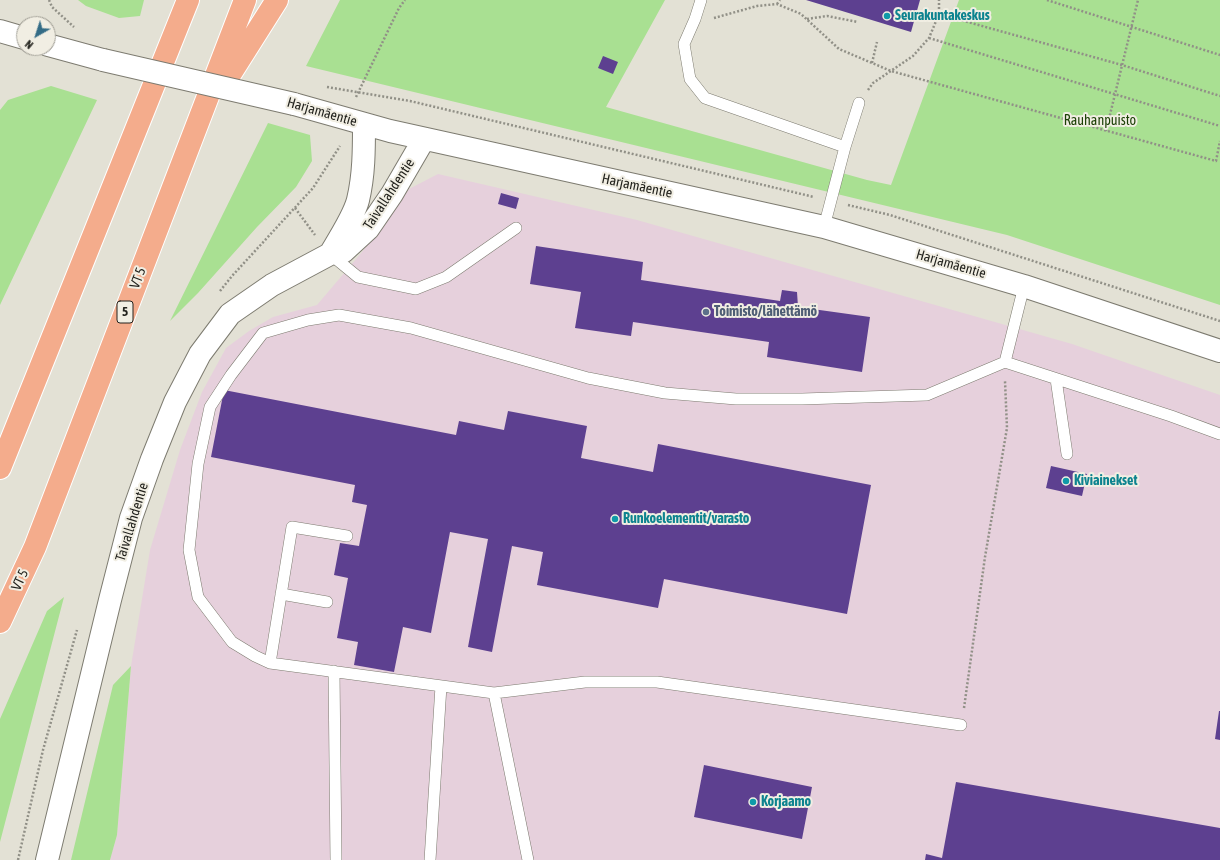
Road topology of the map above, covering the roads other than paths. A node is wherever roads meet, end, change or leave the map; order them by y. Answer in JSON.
{"nodes":[{"id":1,"x":188,"y":0,"type":"edge"},
{"id":2,"x":245,"y":0,"type":"edge"},
{"id":3,"x":277,"y":0,"type":"edge"},
{"id":4,"x":701,"y":0,"type":"edge"},
{"id":5,"x":0,"y":31,"type":"edge"},
{"id":6,"x":16,"y":36,"type":"edge"},
{"id":7,"x":56,"y":47,"type":"edge"},
{"id":8,"x":859,"y":103,"type":"road end"},
{"id":9,"x":364,"y":124,"type":"junction"},
{"id":10,"x":194,"y":133,"type":"junction"},
{"id":11,"x":424,"y":139,"type":"junction"},
{"id":12,"x":845,"y":146,"type":"junction"},
{"id":13,"x":824,"y":227,"type":"junction"},
{"id":14,"x":516,"y":228,"type":"dead end"},
{"id":15,"x":330,"y":254,"type":"junction"},
{"id":16,"x":1024,"y":286,"type":"junction"},
{"id":17,"x":1220,"y":351,"type":"edge"},
{"id":18,"x":1005,"y":362,"type":"junction"},
{"id":19,"x":1056,"y":379,"type":"junction"},
{"id":20,"x":1220,"y":434,"type":"edge"},
{"id":21,"x":1068,"y":454,"type":"dead end"},
{"id":22,"x":0,"y":468,"type":"edge"},
{"id":23,"x":347,"y":536,"type":"dead end"},
{"id":24,"x":281,"y":594,"type":"junction"},
{"id":25,"x":327,"y":602,"type":"dead end"},
{"id":26,"x":0,"y":622,"type":"edge"},
{"id":27,"x":270,"y":663,"type":"junction"},
{"id":28,"x":334,"y":672,"type":"junction"},
{"id":29,"x":441,"y":686,"type":"junction"},
{"id":30,"x":494,"y":693,"type":"junction"},
{"id":31,"x":961,"y":725,"type":"road end"},
{"id":32,"x":48,"y":860,"type":"edge"},
{"id":33,"x":336,"y":860,"type":"edge"},
{"id":34,"x":430,"y":860,"type":"edge"},
{"id":35,"x":528,"y":860,"type":"edge"}],
"edges":[{"from":1,"to":22,"type":"highway"},
{"from":2,"to":10,"type":"highway","name":"VT 5","number":"5"},
{"from":3,"to":10,"type":"highway"},
{"from":4,"to":12,"type":"lane"},
{"from":5,"to":6,"type":"street"},
{"from":7,"to":9,"type":"street","name":"Harjamäentie","bridge":true},
{"from":8,"to":12,"type":"lane"},
{"from":9,"to":11,"type":"street","name":"Harjamäentie"},
{"from":9,"to":15,"type":"street","name":"Taivallahdentie"},
{"from":10,"to":26,"type":"highway","name":"VT 5","number":"5"},
{"from":11,"to":13,"type":"street","name":"Harjamäentie"},
{"from":11,"to":15,"type":"street","name":"Taivallahdentie"},
{"from":12,"to":13,"type":"lane"},
{"from":13,"to":16,"type":"street","name":"Harjamäentie"},
{"from":14,"to":15,"type":"lane"},
{"from":15,"to":32,"type":"street","name":"Taivallahdentie"},
{"from":16,"to":17,"type":"street","name":"Harjamäentie"},
{"from":16,"to":18,"type":"lane"},
{"from":18,"to":19,"type":"lane"},
{"from":18,"to":27,"type":"lane"},
{"from":19,"to":20,"type":"lane"},
{"from":19,"to":21,"type":"lane"},
{"from":23,"to":24,"type":"lane"},
{"from":24,"to":25,"type":"lane"},
{"from":24,"to":27,"type":"lane"},
{"from":27,"to":28,"type":"lane"},
{"from":28,"to":29,"type":"lane"},
{"from":28,"to":33,"type":"lane"},
{"from":29,"to":30,"type":"lane"},
{"from":29,"to":34,"type":"lane"},
{"from":30,"to":31,"type":"lane"},
{"from":30,"to":35,"type":"lane"}]}
